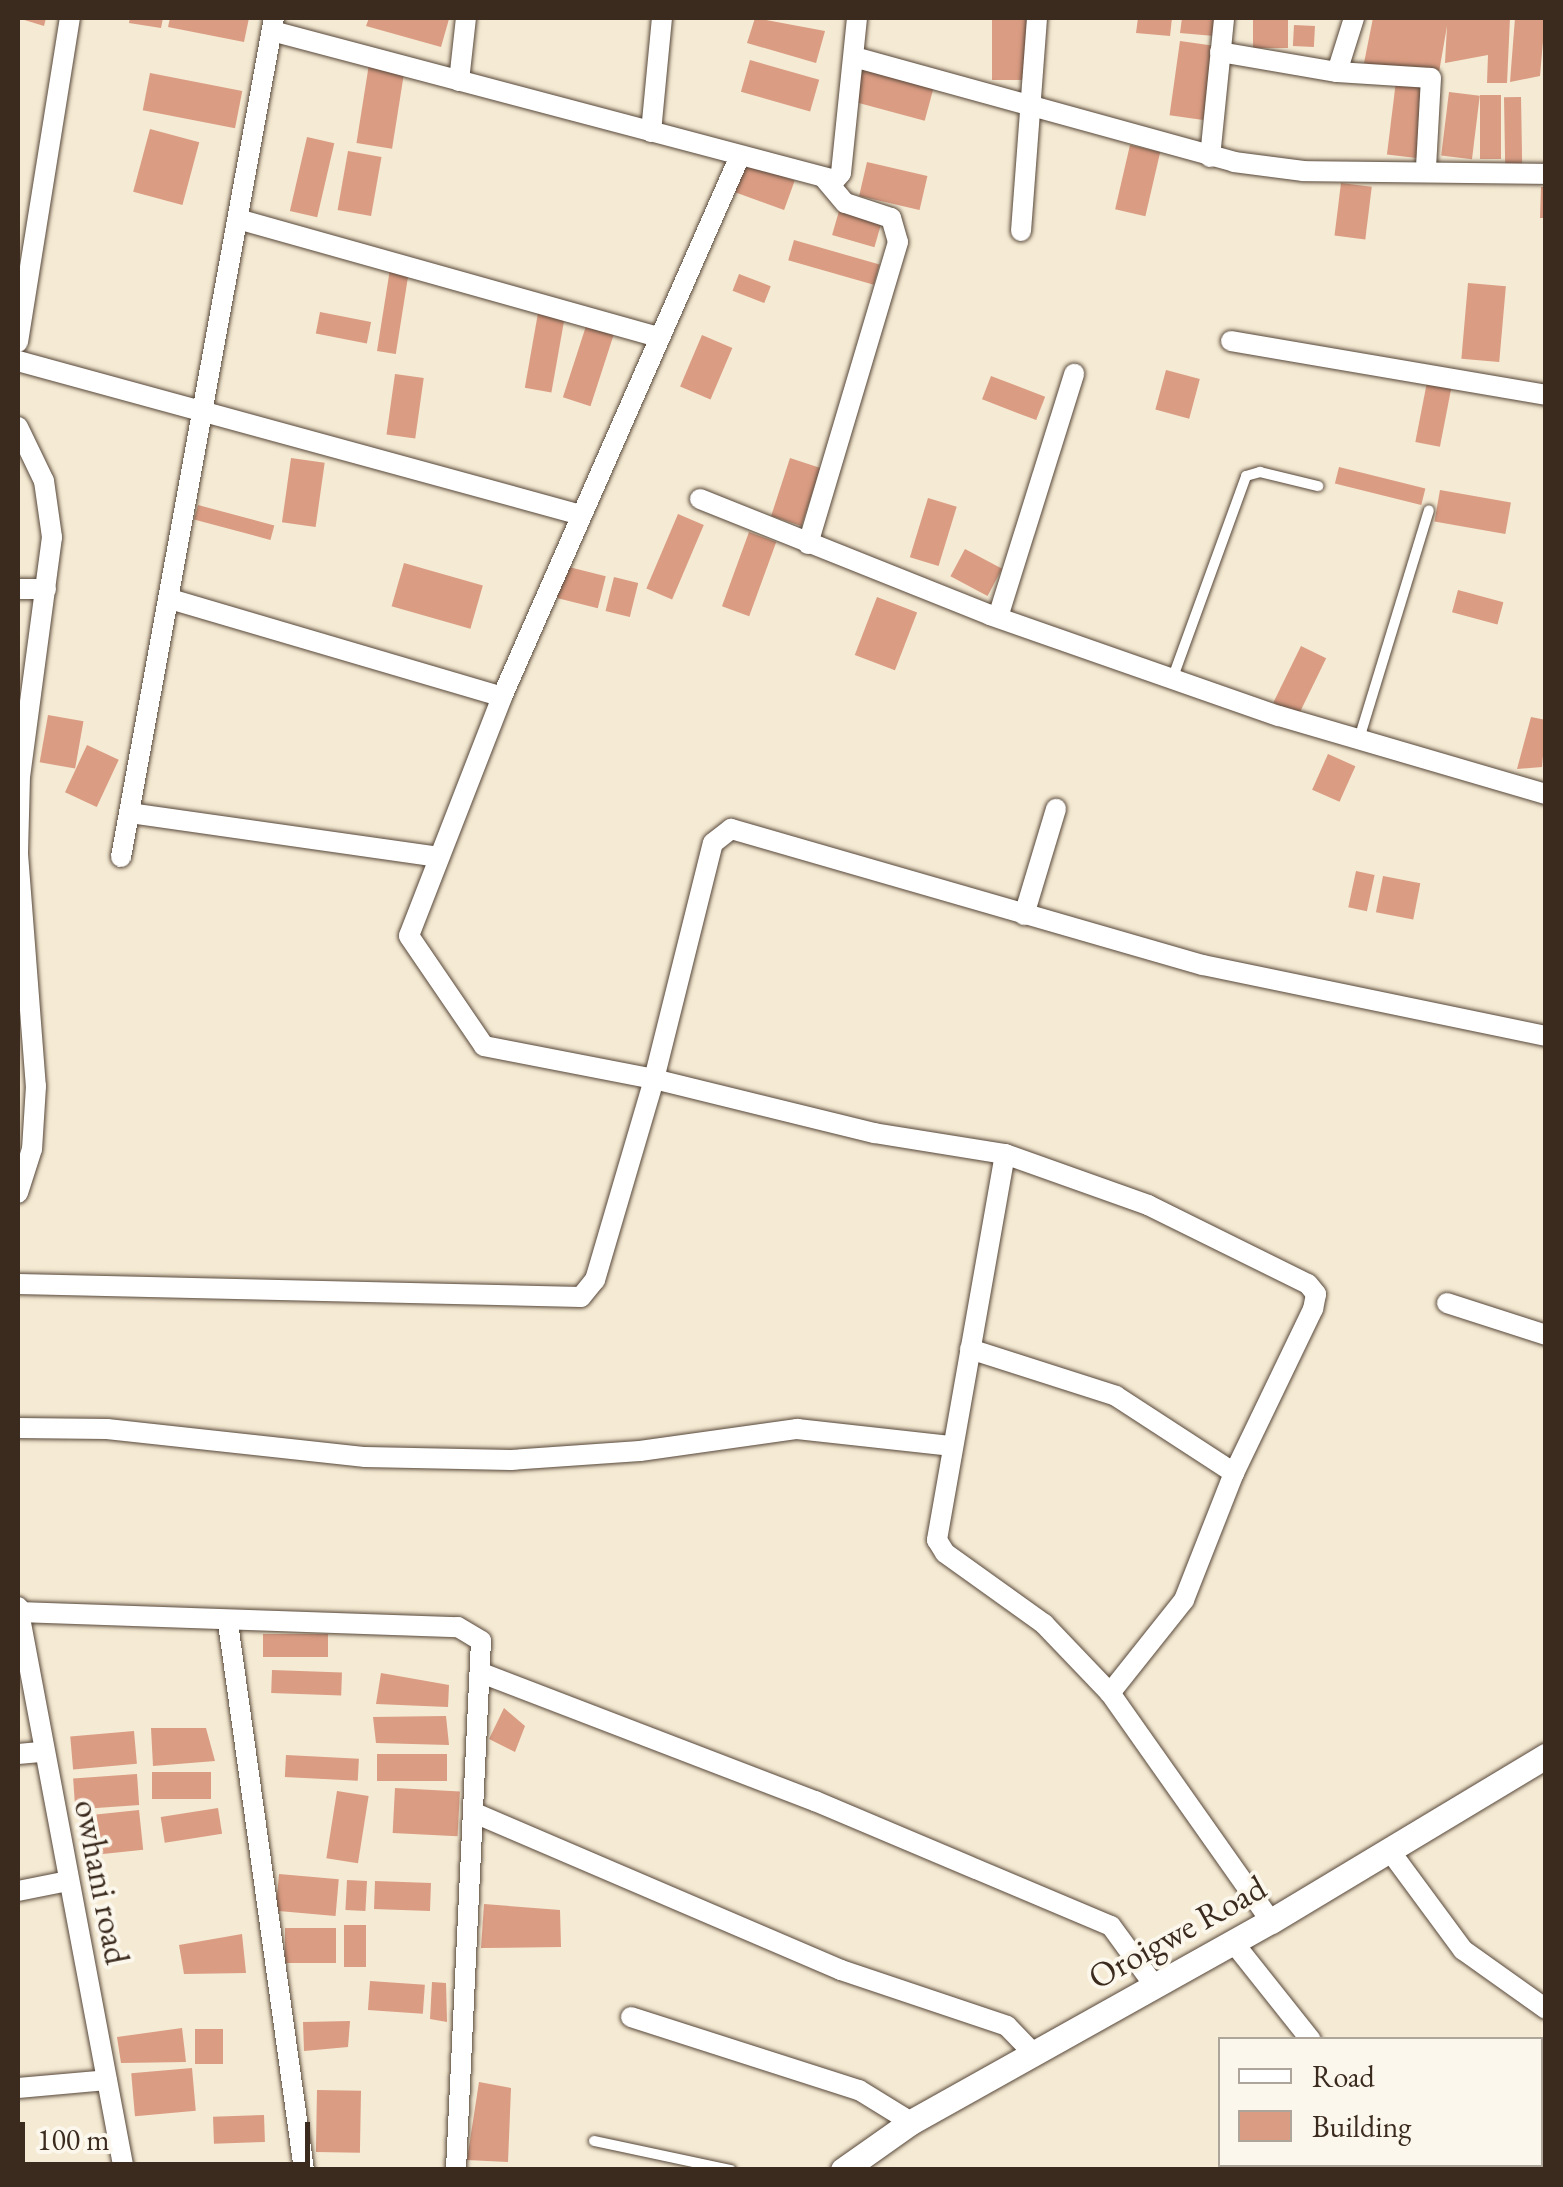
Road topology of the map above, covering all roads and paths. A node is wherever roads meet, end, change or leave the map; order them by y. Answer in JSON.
{"nodes":[{"id":1,"x":70,"y":18,"type":"edge"},
{"id":2,"x":466,"y":18,"type":"edge"},
{"id":3,"x":662,"y":18,"type":"edge"},
{"id":4,"x":857,"y":18,"type":"edge"},
{"id":5,"x":1037,"y":18,"type":"edge"},
{"id":6,"x":1224,"y":18,"type":"edge"},
{"id":7,"x":1354,"y":18,"type":"edge"},
{"id":8,"x":273,"y":24,"type":"edge"},
{"id":9,"x":1220,"y":52,"type":"junction"},
{"id":10,"x":854,"y":57,"type":"junction"},
{"id":11,"x":1337,"y":72,"type":"junction"},
{"id":12,"x":460,"y":81,"type":"junction"},
{"id":13,"x":1029,"y":106,"type":"junction"},
{"id":14,"x":651,"y":132,"type":"junction"},
{"id":15,"x":1210,"y":157,"type":"junction"},
{"id":16,"x":739,"y":158,"type":"junction"},
{"id":17,"x":1426,"y":168,"type":"junction"},
{"id":18,"x":1546,"y":174,"type":"edge"},
{"id":19,"x":824,"y":178,"type":"junction"},
{"id":20,"x":238,"y":219,"type":"junction"},
{"id":21,"x":1021,"y":231,"type":"dead end"},
{"id":22,"x":659,"y":337,"type":"junction"},
{"id":23,"x":1231,"y":340,"type":"dead end"},
{"id":24,"x":18,"y":342,"type":"edge"},
{"id":25,"x":18,"y":361,"type":"edge"},
{"id":26,"x":1074,"y":374,"type":"dead end"},
{"id":27,"x":1546,"y":394,"type":"edge"},
{"id":28,"x":206,"y":412,"type":"junction"},
{"id":29,"x":18,"y":427,"type":"edge"},
{"id":30,"x":1318,"y":486,"type":"dead end"},
{"id":31,"x":700,"y":498,"type":"dead end"},
{"id":32,"x":1428,"y":510,"type":"dead end"},
{"id":33,"x":581,"y":515,"type":"junction"},
{"id":34,"x":808,"y":544,"type":"junction"},
{"id":35,"x":18,"y":588,"type":"edge"},
{"id":36,"x":46,"y":590,"type":"junction"},
{"id":37,"x":170,"y":600,"type":"junction"},
{"id":38,"x":998,"y":618,"type":"junction"},
{"id":39,"x":1172,"y":678,"type":"junction"},
{"id":40,"x":502,"y":697,"type":"junction"},
{"id":41,"x":1358,"y":742,"type":"junction"},
{"id":42,"x":1545,"y":790,"type":"edge"},
{"id":43,"x":1056,"y":809,"type":"dead end"},
{"id":44,"x":130,"y":813,"type":"junction"},
{"id":45,"x":122,"y":857,"type":"dead end"},
{"id":46,"x":438,"y":857,"type":"junction"},
{"id":47,"x":1024,"y":915,"type":"junction"},
{"id":48,"x":1546,"y":1036,"type":"edge"},
{"id":49,"x":654,"y":1079,"type":"junction"},
{"id":50,"x":1005,"y":1154,"type":"junction"},
{"id":51,"x":18,"y":1193,"type":"edge"},
{"id":52,"x":18,"y":1284,"type":"edge"},
{"id":53,"x":1447,"y":1303,"type":"dead end"},
{"id":54,"x":1546,"y":1336,"type":"edge"},
{"id":55,"x":970,"y":1349,"type":"junction"},
{"id":56,"x":18,"y":1428,"type":"edge"},
{"id":57,"x":950,"y":1446,"type":"junction"},
{"id":58,"x":1234,"y":1473,"type":"junction"},
{"id":59,"x":18,"y":1609,"type":"edge"},
{"id":60,"x":228,"y":1622,"type":"junction"},
{"id":61,"x":484,"y":1674,"type":"junction"},
{"id":62,"x":1110,"y":1693,"type":"junction"},
{"id":63,"x":44,"y":1752,"type":"junction"},
{"id":64,"x":18,"y":1754,"type":"edge"},
{"id":65,"x":1546,"y":1756,"type":"edge"},
{"id":66,"x":477,"y":1814,"type":"junction"},
{"id":67,"x":1390,"y":1851,"type":"junction"},
{"id":68,"x":68,"y":1881,"type":"junction"},
{"id":69,"x":18,"y":1891,"type":"edge"},
{"id":70,"x":1271,"y":1921,"type":"junction"},
{"id":71,"x":1232,"y":1942,"type":"junction"},
{"id":72,"x":1154,"y":1985,"type":"junction"},
{"id":73,"x":1546,"y":2010,"type":"edge"},
{"id":74,"x":631,"y":2017,"type":"dead end"},
{"id":75,"x":1309,"y":2037,"type":"edge"},
{"id":76,"x":1033,"y":2053,"type":"junction"},
{"id":77,"x":106,"y":2080,"type":"junction"},
{"id":78,"x":18,"y":2088,"type":"edge"},
{"id":79,"x":911,"y":2122,"type":"junction"},
{"id":80,"x":594,"y":2141,"type":"dead end"},
{"id":81,"x":124,"y":2170,"type":"edge"},
{"id":82,"x":304,"y":2170,"type":"edge"},
{"id":83,"x":456,"y":2170,"type":"edge"},
{"id":84,"x":731,"y":2170,"type":"edge"},
{"id":85,"x":842,"y":2170,"type":"edge"}],
"edges":[{"from":1,"to":24,"type":"street"},
{"from":2,"to":12,"type":"street"},
{"from":3,"to":14,"type":"street"},
{"from":4,"to":10,"type":"street"},
{"from":5,"to":13,"type":"street"},
{"from":6,"to":9,"type":"street"},
{"from":7,"to":11,"type":"street"},
{"from":8,"to":12,"type":"street"},
{"from":8,"to":20,"type":"street"},
{"from":9,"to":11,"type":"street"},
{"from":9,"to":15,"type":"street"},
{"from":10,"to":13,"type":"street"},
{"from":10,"to":19,"type":"street"},
{"from":11,"to":17,"type":"street"},
{"from":12,"to":14,"type":"street"},
{"from":13,"to":15,"type":"street"},
{"from":13,"to":21,"type":"street"},
{"from":14,"to":16,"type":"street"},
{"from":15,"to":17,"type":"street"},
{"from":16,"to":19,"type":"street"},
{"from":16,"to":22,"type":"street"},
{"from":17,"to":18,"type":"street"},
{"from":19,"to":34,"type":"street"},
{"from":20,"to":22,"type":"street"},
{"from":20,"to":28,"type":"street"},
{"from":22,"to":33,"type":"street"},
{"from":23,"to":27,"type":"street"},
{"from":25,"to":28,"type":"street"},
{"from":26,"to":38,"type":"street"},
{"from":28,"to":33,"type":"street"},
{"from":28,"to":37,"type":"street"},
{"from":29,"to":36,"type":"street"},
{"from":30,"to":39,"type":"lane"},
{"from":31,"to":34,"type":"street"},
{"from":32,"to":41,"type":"lane"},
{"from":33,"to":40,"type":"street"},
{"from":34,"to":38,"type":"street"},
{"from":35,"to":36,"type":"street"},
{"from":36,"to":51,"type":"street"},
{"from":37,"to":40,"type":"street"},
{"from":37,"to":44,"type":"street"},
{"from":38,"to":39,"type":"street"},
{"from":39,"to":41,"type":"street"},
{"from":40,"to":46,"type":"street"},
{"from":41,"to":42,"type":"street"},
{"from":43,"to":47,"type":"street"},
{"from":44,"to":45,"type":"street"},
{"from":44,"to":46,"type":"street"},
{"from":46,"to":49,"type":"street"},
{"from":47,"to":48,"type":"street"},
{"from":47,"to":49,"type":"street"},
{"from":49,"to":50,"type":"street"},
{"from":49,"to":52,"type":"street"},
{"from":50,"to":55,"type":"street"},
{"from":50,"to":58,"type":"street"},
{"from":53,"to":54,"type":"street"},
{"from":55,"to":57,"type":"street"},
{"from":55,"to":58,"type":"street"},
{"from":56,"to":57,"type":"street"},
{"from":57,"to":62,"type":"street"},
{"from":58,"to":62,"type":"street"},
{"from":59,"to":60,"type":"street"},
{"from":59,"to":63,"type":"street","name":"owhani road"},
{"from":60,"to":61,"type":"street"},
{"from":60,"to":82,"type":"street"},
{"from":61,"to":66,"type":"street"},
{"from":61,"to":72,"type":"street"},
{"from":62,"to":70,"type":"street"},
{"from":63,"to":64,"type":"street"},
{"from":63,"to":68,"type":"street","name":"owhani road"},
{"from":65,"to":67,"type":"street","name":"Oroigwe Road"},
{"from":66,"to":76,"type":"street"},
{"from":66,"to":83,"type":"street"},
{"from":67,"to":70,"type":"street","name":"Oroigwe Road"},
{"from":67,"to":73,"type":"street"},
{"from":68,"to":69,"type":"street"},
{"from":68,"to":77,"type":"street","name":"owhani road"},
{"from":70,"to":71,"type":"street","name":"Oroigwe Road"},
{"from":71,"to":72,"type":"street","name":"Oroigwe Road"},
{"from":71,"to":75,"type":"street"},
{"from":72,"to":76,"type":"street","name":"Oroigwe Road"},
{"from":74,"to":79,"type":"street"},
{"from":76,"to":79,"type":"street","name":"Oroigwe Road"},
{"from":77,"to":78,"type":"street"},
{"from":77,"to":81,"type":"street","name":"owhani road"},
{"from":79,"to":85,"type":"street","name":"Oroigwe Road"},
{"from":80,"to":84,"type":"lane"}]}
